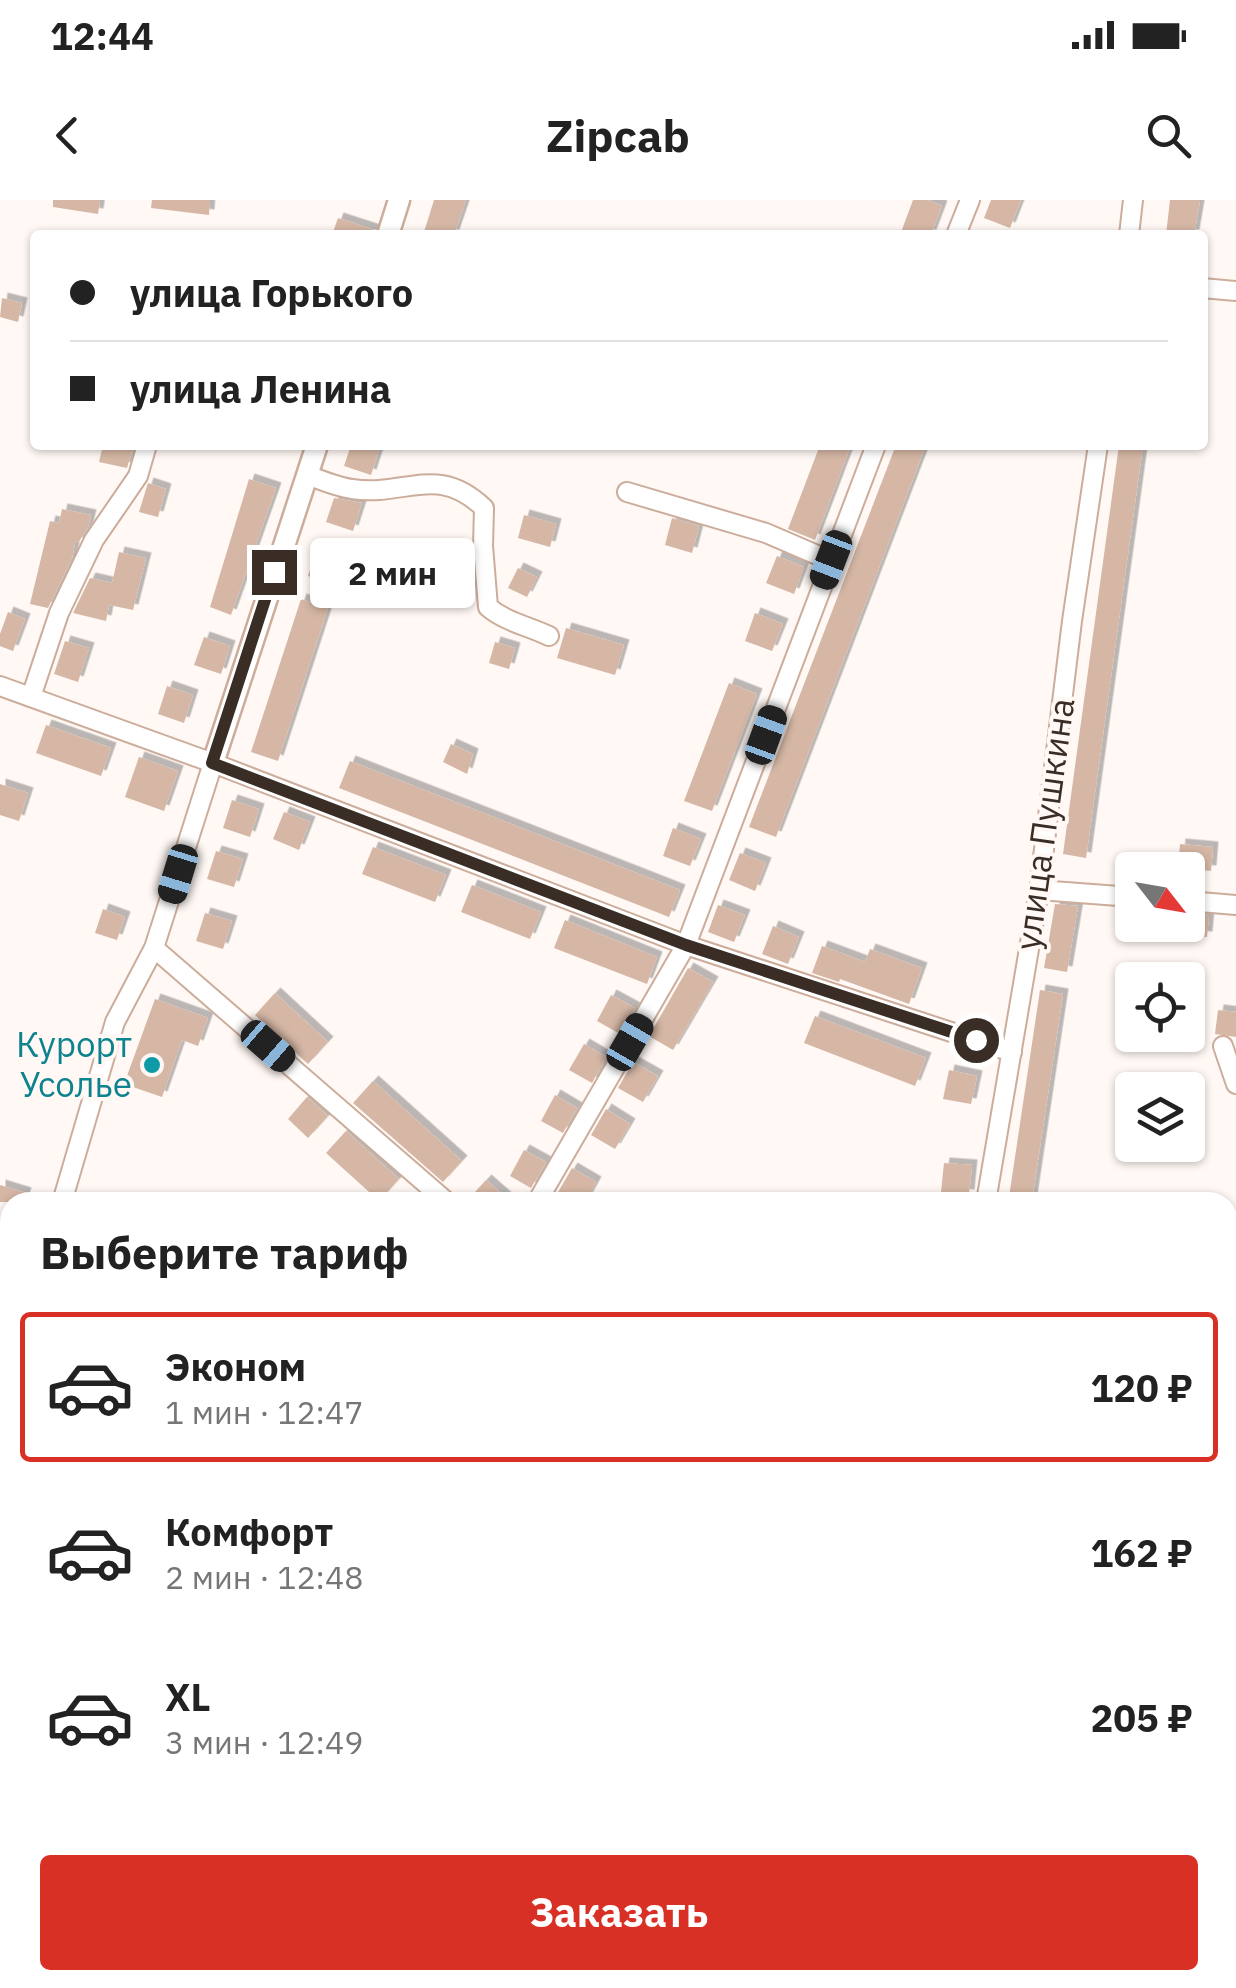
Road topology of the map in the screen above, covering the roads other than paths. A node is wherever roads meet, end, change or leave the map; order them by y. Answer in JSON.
{"nodes":[{"id":1,"x":400,"y":200,"type":"edge"},
{"id":2,"x":970,"y":200,"type":"edge"},
{"id":3,"x":390,"y":230,"type":"edge"},
{"id":4,"x":958,"y":230,"type":"edge"},
{"id":5,"x":1208,"y":289,"type":"edge"},
{"id":6,"x":1236,"y":291,"type":"edge"},
{"id":7,"x":146,"y":450,"type":"edge"},
{"id":8,"x":315,"y":450,"type":"edge"},
{"id":9,"x":874,"y":450,"type":"edge"},
{"id":10,"x":1097,"y":450,"type":"edge"},
{"id":11,"x":307,"y":475,"type":"junction"},
{"id":12,"x":627,"y":492,"type":"dead end"},
{"id":13,"x":831,"y":560,"type":"junction"},
{"id":14,"x":549,"y":636,"type":"dead end"},
{"id":15,"x":0,"y":686,"type":"edge"},
{"id":16,"x":31,"y":697,"type":"junction"},
{"id":17,"x":212,"y":763,"type":"junction"},
{"id":18,"x":1039,"y":890,"type":"junction"},
{"id":19,"x":1115,"y":896,"type":"edge"},
{"id":20,"x":1205,"y":903,"type":"edge"},
{"id":21,"x":1236,"y":905,"type":"edge"},
{"id":22,"x":686,"y":945,"type":"junction"},
{"id":23,"x":154,"y":948,"type":"junction"},
{"id":24,"x":1223,"y":1046,"type":"dead end"},
{"id":25,"x":1012,"y":1052,"type":"junction"},
{"id":26,"x":1236,"y":1084,"type":"edge"},
{"id":27,"x":65,"y":1192,"type":"edge"},
{"id":28,"x":435,"y":1192,"type":"edge"},
{"id":29,"x":543,"y":1192,"type":"edge"},
{"id":30,"x":988,"y":1192,"type":"edge"}],
"edges":[{"from":1,"to":3,"type":"main road"},
{"from":2,"to":4,"type":"street"},
{"from":5,"to":6,"type":"street"},
{"from":7,"to":16,"type":"street"},
{"from":8,"to":11,"type":"main road"},
{"from":9,"to":13,"type":"street"},
{"from":10,"to":18,"type":"street","name":"улица Пушкина"},
{"from":11,"to":14,"type":"street"},
{"from":11,"to":17,"type":"main road"},
{"from":12,"to":13,"type":"street"},
{"from":13,"to":22,"type":"street"},
{"from":15,"to":16,"type":"street"},
{"from":16,"to":17,"type":"street"},
{"from":17,"to":22,"type":"street"},
{"from":17,"to":23,"type":"street"},
{"from":18,"to":19,"type":"street"},
{"from":18,"to":25,"type":"street","name":"улица Пушкина"},
{"from":20,"to":21,"type":"street"},
{"from":22,"to":25,"type":"street"},
{"from":22,"to":29,"type":"street"},
{"from":23,"to":27,"type":"street"},
{"from":23,"to":28,"type":"street"},
{"from":24,"to":26,"type":"street"},
{"from":25,"to":30,"type":"street","name":"улица Пушкина"}]}
